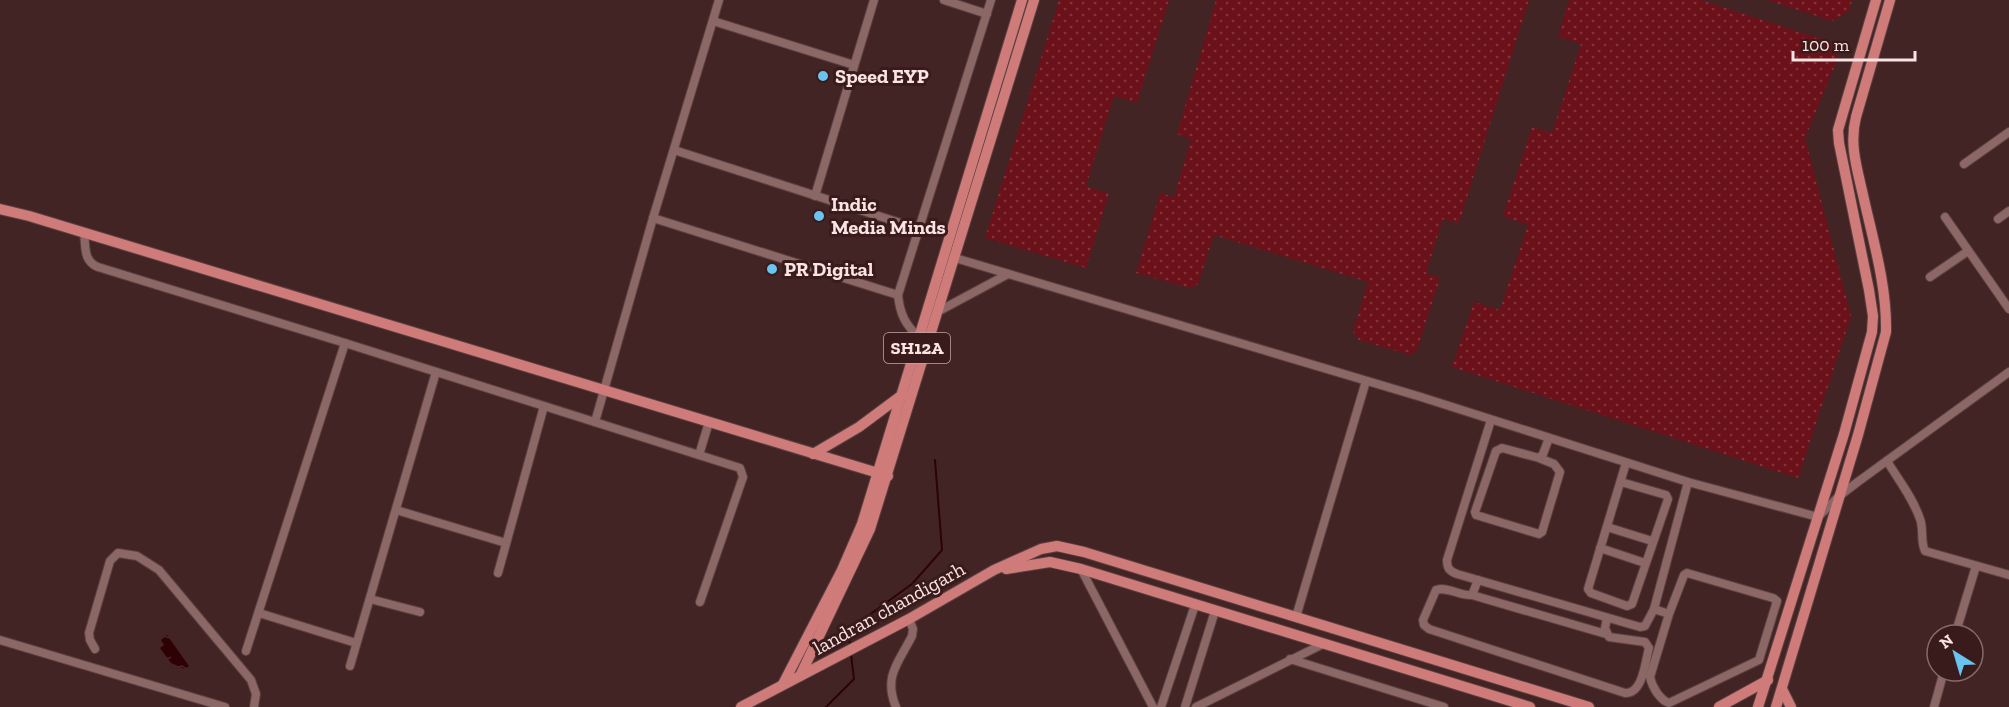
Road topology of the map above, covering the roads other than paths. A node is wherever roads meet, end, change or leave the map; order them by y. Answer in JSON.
{"nodes":[{"id":1,"x":719,"y":0,"type":"edge"},
{"id":2,"x":874,"y":0,"type":"edge"},
{"id":3,"x":944,"y":0,"type":"edge"},
{"id":4,"x":991,"y":0,"type":"edge"},
{"id":5,"x":1022,"y":0,"type":"edge"},
{"id":6,"x":1034,"y":0,"type":"edge"},
{"id":7,"x":1876,"y":0,"type":"edge"},
{"id":8,"x":1890,"y":0,"type":"edge"},
{"id":9,"x":987,"y":14,"type":"junction"},
{"id":10,"x":713,"y":21,"type":"junction"},
{"id":11,"x":854,"y":65,"type":"junction"},
{"id":12,"x":2009,"y":132,"type":"edge"},
{"id":13,"x":674,"y":150,"type":"junction"},
{"id":14,"x":1964,"y":164,"type":"dead end"},
{"id":15,"x":815,"y":196,"type":"junction"},
{"id":16,"x":0,"y":209,"type":"edge"},
{"id":17,"x":2009,"y":211,"type":"edge"},
{"id":18,"x":654,"y":218,"type":"junction"},
{"id":19,"x":1945,"y":218,"type":"dead end"},
{"id":20,"x":1998,"y":219,"type":"dead end"},
{"id":21,"x":919,"y":229,"type":"junction"},
{"id":22,"x":84,"y":233,"type":"junction"},
{"id":23,"x":1968,"y":251,"type":"junction"},
{"id":24,"x":950,"y":256,"type":"junction"},
{"id":25,"x":1008,"y":274,"type":"junction"},
{"id":26,"x":1930,"y":277,"type":"dead end"},
{"id":27,"x":898,"y":295,"type":"junction"},
{"id":28,"x":2006,"y":297,"type":"edge"},
{"id":29,"x":2009,"y":309,"type":"edge"},
{"id":30,"x":939,"y":311,"type":"junction"},
{"id":31,"x":920,"y":338,"type":"junction"},
{"id":32,"x":345,"y":343,"type":"junction"},
{"id":33,"x":436,"y":372,"type":"junction"},
{"id":34,"x":2009,"y":372,"type":"edge"},
{"id":35,"x":1366,"y":381,"type":"junction"},
{"id":36,"x":605,"y":390,"type":"junction"},
{"id":37,"x":902,"y":395,"type":"junction"},
{"id":38,"x":544,"y":406,"type":"junction"},
{"id":39,"x":1491,"y":420,"type":"junction"},
{"id":40,"x":595,"y":422,"type":"junction"},
{"id":41,"x":708,"y":422,"type":"junction"},
{"id":42,"x":1550,"y":438,"type":"junction"},
{"id":43,"x":813,"y":454,"type":"junction"},
{"id":44,"x":699,"y":455,"type":"junction"},
{"id":45,"x":1539,"y":458,"type":"junction"},
{"id":46,"x":1887,"y":461,"type":"junction"},
{"id":47,"x":1626,"y":463,"type":"junction"},
{"id":48,"x":883,"y":475,"type":"junction"},
{"id":49,"x":1621,"y":482,"type":"junction"},
{"id":50,"x":1688,"y":482,"type":"junction"},
{"id":51,"x":1838,"y":497,"type":"junction"},
{"id":52,"x":396,"y":510,"type":"junction"},
{"id":53,"x":1818,"y":517,"type":"junction"},
{"id":54,"x":1607,"y":527,"type":"junction"},
{"id":55,"x":1652,"y":541,"type":"junction"},
{"id":56,"x":506,"y":543,"type":"junction"},
{"id":57,"x":1600,"y":548,"type":"junction"},
{"id":58,"x":1645,"y":563,"type":"junction"},
{"id":59,"x":1976,"y":566,"type":"junction"},
{"id":60,"x":994,"y":570,"type":"junction"},
{"id":61,"x":1081,"y":570,"type":"junction"},
{"id":62,"x":498,"y":573,"type":"dead end"},
{"id":63,"x":2009,"y":575,"type":"edge"},
{"id":64,"x":1478,"y":580,"type":"junction"},
{"id":65,"x":1472,"y":595,"type":"junction"},
{"id":66,"x":370,"y":598,"type":"junction"},
{"id":67,"x":700,"y":602,"type":"dead end"},
{"id":68,"x":1196,"y":604,"type":"junction"},
{"id":69,"x":1654,"y":609,"type":"junction"},
{"id":70,"x":1215,"y":610,"type":"junction"},
{"id":71,"x":420,"y":612,"type":"dead end"},
{"id":72,"x":259,"y":613,"type":"junction"},
{"id":73,"x":1670,"y":614,"type":"junction"},
{"id":74,"x":1296,"y":617,"type":"junction"},
{"id":75,"x":1607,"y":618,"type":"junction"},
{"id":76,"x":909,"y":619,"type":"junction"},
{"id":77,"x":1959,"y":623,"type":"edge"},
{"id":78,"x":1606,"y":634,"type":"junction"},
{"id":79,"x":0,"y":640,"type":"edge"},
{"id":80,"x":356,"y":643,"type":"junction"},
{"id":81,"x":1323,"y":644,"type":"junction"},
{"id":82,"x":95,"y":649,"type":"dead end"},
{"id":83,"x":246,"y":651,"type":"dead end"},
{"id":84,"x":1290,"y":659,"type":"junction"},
{"id":85,"x":350,"y":666,"type":"dead end"},
{"id":86,"x":800,"y":676,"type":"junction"},
{"id":87,"x":1768,"y":680,"type":"junction"},
{"id":88,"x":1941,"y":683,"type":"edge"},
{"id":89,"x":783,"y":684,"type":"junction"},
{"id":90,"x":1782,"y":689,"type":"junction"},
{"id":91,"x":1200,"y":706,"type":"edge"},
{"id":92,"x":225,"y":707,"type":"edge"},
{"id":93,"x":254,"y":707,"type":"edge"},
{"id":94,"x":741,"y":707,"type":"edge"},
{"id":95,"x":896,"y":707,"type":"edge"},
{"id":96,"x":1153,"y":707,"type":"edge"},
{"id":97,"x":1161,"y":707,"type":"edge"},
{"id":98,"x":1185,"y":707,"type":"edge"},
{"id":99,"x":1444,"y":707,"type":"edge"},
{"id":100,"x":1530,"y":707,"type":"edge"},
{"id":101,"x":1589,"y":707,"type":"edge"},
{"id":102,"x":1719,"y":707,"type":"edge"},
{"id":103,"x":1758,"y":707,"type":"edge"},
{"id":104,"x":1776,"y":707,"type":"edge"},
{"id":105,"x":1791,"y":707,"type":"edge"},
{"id":106,"x":1934,"y":707,"type":"edge"}],
"edges":[{"from":1,"to":10,"type":"street"},
{"from":2,"to":11,"type":"street"},
{"from":3,"to":9,"type":"street"},
{"from":4,"to":9,"type":"street"},
{"from":5,"to":24,"type":"main road","number":"SH12A"},
{"from":6,"to":24,"type":"main road","number":"SH12A"},
{"from":7,"to":53,"type":"main road"},
{"from":8,"to":51,"type":"main road"},
{"from":9,"to":21,"type":"street"},
{"from":10,"to":11,"type":"street"},
{"from":10,"to":13,"type":"street"},
{"from":11,"to":15,"type":"street"},
{"from":12,"to":14,"type":"street"},
{"from":13,"to":15,"type":"street"},
{"from":13,"to":18,"type":"street"},
{"from":15,"to":21,"type":"street"},
{"from":16,"to":22,"type":"main road"},
{"from":17,"to":20,"type":"street"},
{"from":18,"to":27,"type":"street"},
{"from":18,"to":36,"type":"street"},
{"from":19,"to":23,"type":"street"},
{"from":21,"to":27,"type":"street"},
{"from":22,"to":32,"type":"street"},
{"from":22,"to":36,"type":"main road"},
{"from":23,"to":26,"type":"street"},
{"from":23,"to":28,"type":"street"},
{"from":24,"to":25,"type":"street"},
{"from":24,"to":30,"type":"main road","number":"SH12A"},
{"from":24,"to":31,"type":"main road","number":"SH12A"},
{"from":25,"to":30,"type":"street"},
{"from":25,"to":35,"type":"street"},
{"from":27,"to":31,"type":"street"},
{"from":28,"to":29,"type":"street"},
{"from":30,"to":48,"type":"main road","number":"SH12A"},
{"from":31,"to":37,"type":"main road","number":"SH12A"},
{"from":32,"to":33,"type":"street"},
{"from":32,"to":72,"type":"street"},
{"from":33,"to":38,"type":"street"},
{"from":33,"to":52,"type":"street"},
{"from":34,"to":46,"type":"street"},
{"from":35,"to":39,"type":"street"},
{"from":35,"to":74,"type":"street"},
{"from":36,"to":40,"type":"street"},
{"from":36,"to":41,"type":"main road"},
{"from":37,"to":43,"type":"main road"},
{"from":37,"to":48,"type":"main road","number":"SH12A"},
{"from":38,"to":40,"type":"street"},
{"from":38,"to":56,"type":"street"},
{"from":39,"to":42,"type":"street"},
{"from":39,"to":64,"type":"street"},
{"from":40,"to":44,"type":"street"},
{"from":41,"to":43,"type":"main road"},
{"from":41,"to":44,"type":"street"},
{"from":42,"to":45,"type":"street"},
{"from":42,"to":47,"type":"street"},
{"from":43,"to":48,"type":"main road"},
{"from":44,"to":67,"type":"street"},
{"from":45,"to":45,"type":"street"},
{"from":46,"to":51,"type":"street"},
{"from":46,"to":59,"type":"street"},
{"from":47,"to":49,"type":"street"},
{"from":47,"to":50,"type":"street"},
{"from":48,"to":86,"type":"main road","number":"SH12A"},
{"from":48,"to":89,"type":"main road","number":"SH12A"},
{"from":49,"to":54,"type":"street"},
{"from":49,"to":55,"type":"street"},
{"from":50,"to":53,"type":"street"},
{"from":50,"to":69,"type":"street"},
{"from":51,"to":53,"type":"street"},
{"from":51,"to":90,"type":"main road"},
{"from":52,"to":56,"type":"street"},
{"from":52,"to":66,"type":"street"},
{"from":53,"to":87,"type":"main road"},
{"from":54,"to":55,"type":"street"},
{"from":54,"to":57,"type":"street"},
{"from":55,"to":58,"type":"street"},
{"from":56,"to":62,"type":"street"},
{"from":57,"to":58,"type":"street"},
{"from":57,"to":58,"type":"street"},
{"from":59,"to":63,"type":"street"},
{"from":59,"to":77,"type":"street"},
{"from":60,"to":61,"type":"main road"},
{"from":60,"to":74,"type":"main road","name":"landran chandigarh"},
{"from":60,"to":76,"type":"main road","name":"landran chandigarh"},
{"from":61,"to":68,"type":"main road"},
{"from":61,"to":96,"type":"street"},
{"from":64,"to":65,"type":"street"},
{"from":64,"to":75,"type":"street"},
{"from":65,"to":78,"type":"street"},
{"from":65,"to":78,"type":"street"},
{"from":66,"to":71,"type":"street"},
{"from":66,"to":80,"type":"street"},
{"from":68,"to":70,"type":"main road"},
{"from":68,"to":97,"type":"street"},
{"from":69,"to":73,"type":"street"},
{"from":69,"to":75,"type":"street"},
{"from":70,"to":81,"type":"main road"},
{"from":70,"to":98,"type":"street"},
{"from":72,"to":80,"type":"street"},
{"from":72,"to":83,"type":"street"},
{"from":73,"to":73,"type":"street"},
{"from":74,"to":101,"type":"main road","name":"landran chandigarh"},
{"from":75,"to":78,"type":"street"},
{"from":76,"to":86,"type":"main road","name":"landran chandigarh"},
{"from":76,"to":95,"type":"street"},
{"from":79,"to":92,"type":"street"},
{"from":80,"to":85,"type":"street"},
{"from":81,"to":84,"type":"street"},
{"from":81,"to":100,"type":"main road"},
{"from":82,"to":93,"type":"street"},
{"from":84,"to":91,"type":"street"},
{"from":84,"to":99,"type":"street"},
{"from":86,"to":89,"type":"main road"},
{"from":87,"to":102,"type":"main road"},
{"from":87,"to":103,"type":"main road"},
{"from":88,"to":106,"type":"street"},
{"from":89,"to":94,"type":"main road"},
{"from":90,"to":104,"type":"main road"},
{"from":90,"to":105,"type":"main road"}]}
